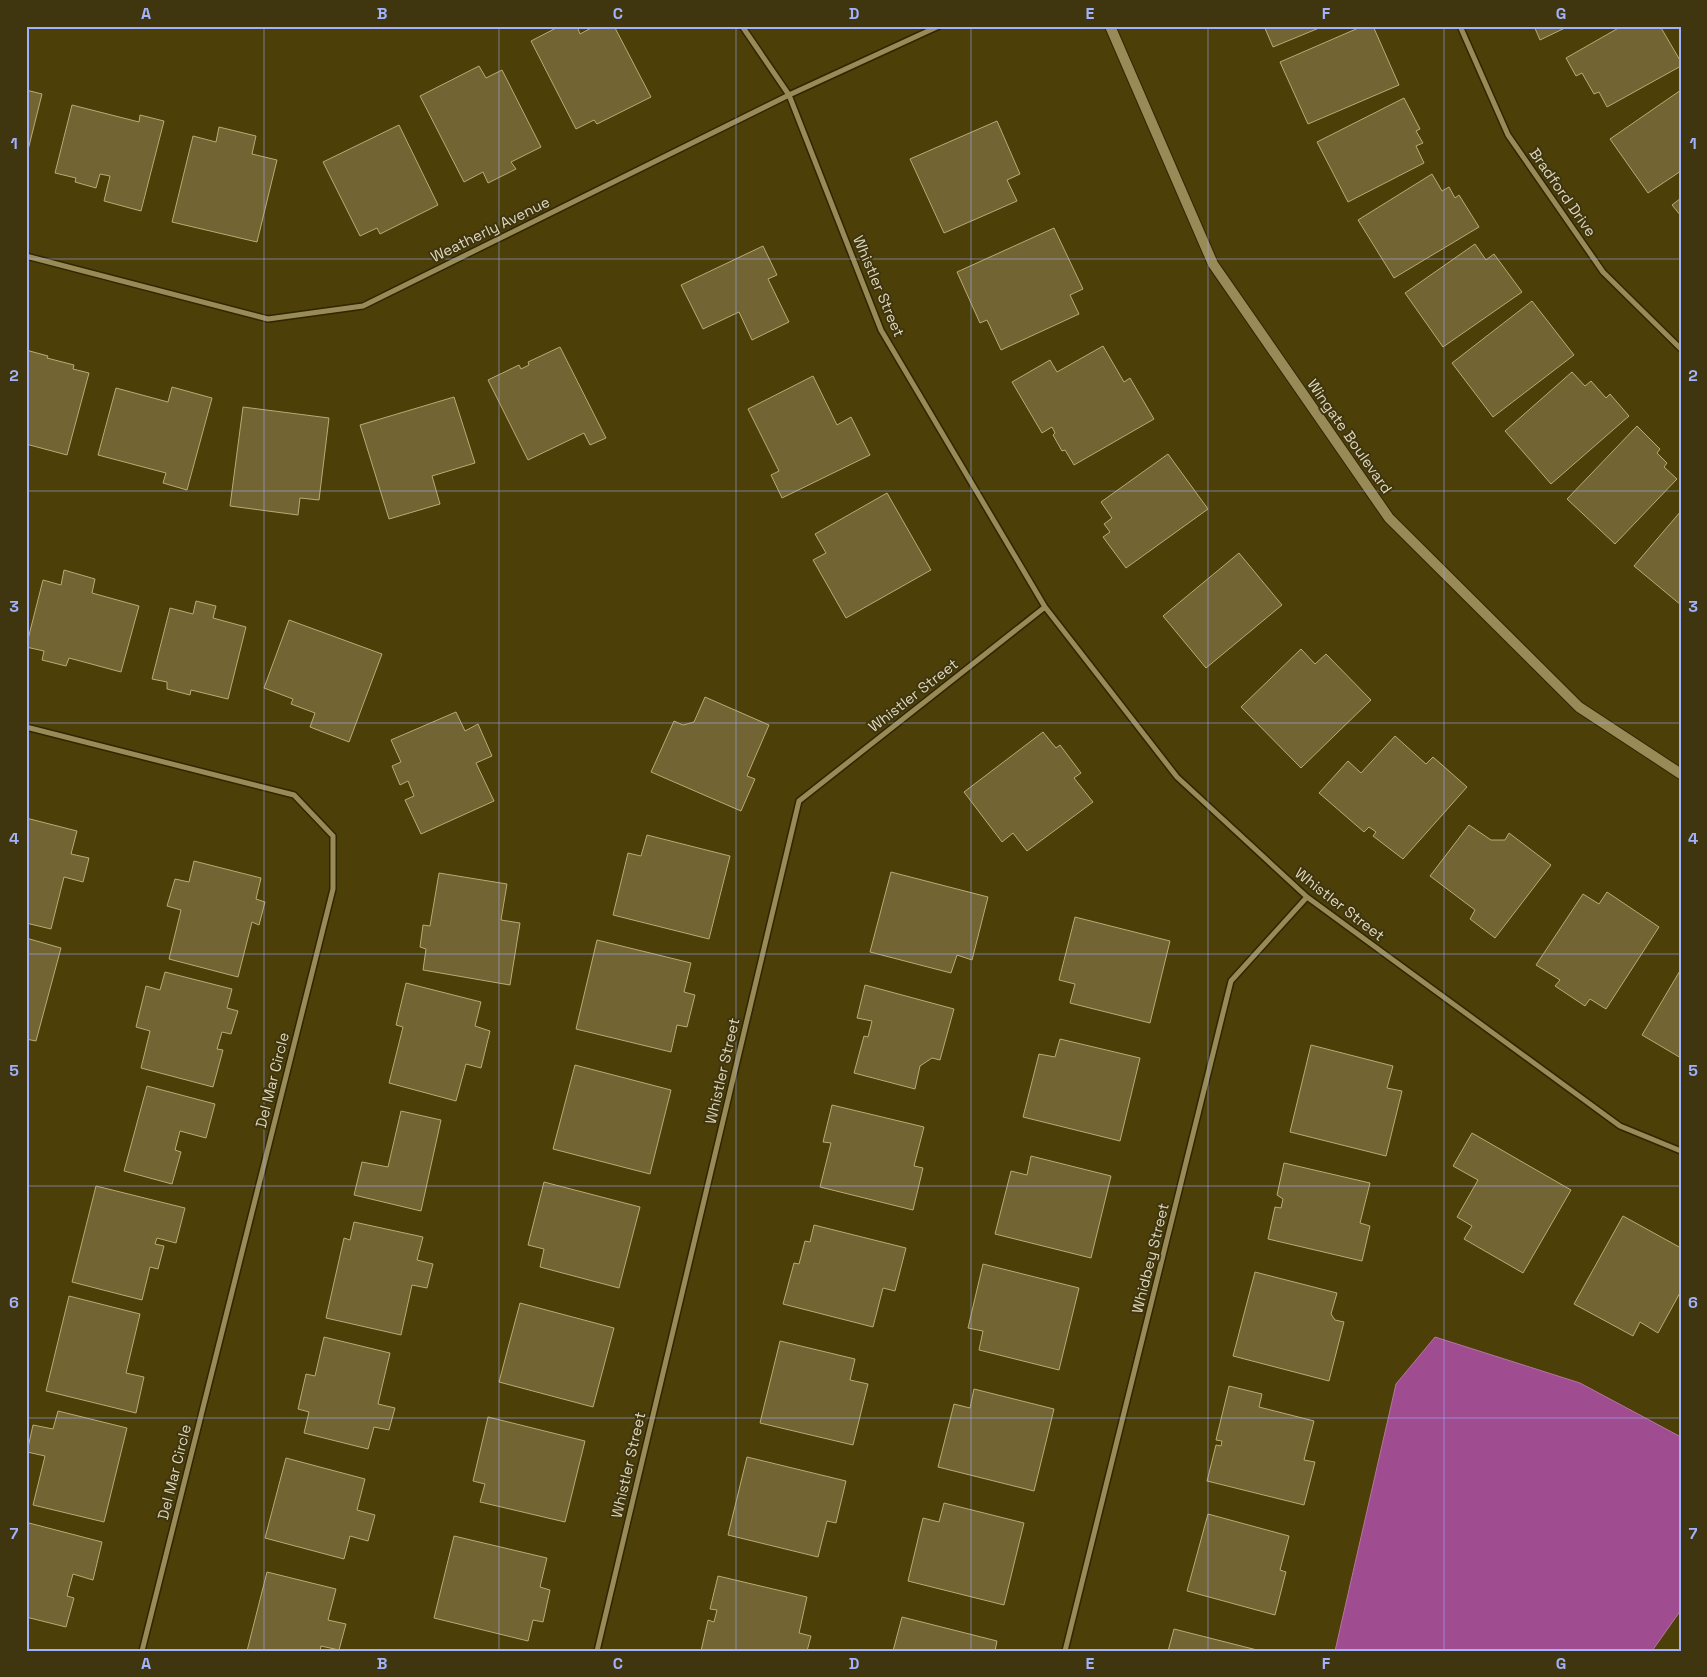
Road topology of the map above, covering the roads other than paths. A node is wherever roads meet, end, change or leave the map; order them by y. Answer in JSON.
{"nodes":[{"id":1,"x":742,"y":26,"type":"edge"},
{"id":2,"x":939,"y":26,"type":"edge"},
{"id":3,"x":1110,"y":26,"type":"edge"},
{"id":4,"x":1460,"y":26,"type":"edge"},
{"id":5,"x":789,"y":95,"type":"junction"},
{"id":6,"x":26,"y":256,"type":"edge"},
{"id":7,"x":1681,"y":348,"type":"edge"},
{"id":8,"x":1044,"y":607,"type":"junction"},
{"id":9,"x":26,"y":727,"type":"edge"},
{"id":10,"x":1681,"y":774,"type":"edge"},
{"id":11,"x":1308,"y":898,"type":"junction"},
{"id":12,"x":1681,"y":1151,"type":"edge"},
{"id":13,"x":142,"y":1651,"type":"edge"},
{"id":14,"x":597,"y":1651,"type":"edge"},
{"id":15,"x":1065,"y":1651,"type":"edge"}],
"edges":[{"from":1,"to":5,"type":"street","name":"Whistler Street"},
{"from":2,"to":5,"type":"street","name":"Weatherly Avenue"},
{"from":3,"to":10,"type":"street","name":"Wingate Boulevard"},
{"from":4,"to":7,"type":"street","name":"Bradford Drive"},
{"from":5,"to":6,"type":"street","name":"Weatherly Avenue"},
{"from":5,"to":8,"type":"street","name":"Whistler Street"},
{"from":8,"to":11,"type":"street","name":"Whistler Street"},
{"from":8,"to":14,"type":"street","name":"Whistler Street"},
{"from":9,"to":13,"type":"street","name":"Del Mar Circle"},
{"from":11,"to":12,"type":"street","name":"Whistler Street"},
{"from":11,"to":15,"type":"street","name":"Whidbey Street"}]}
